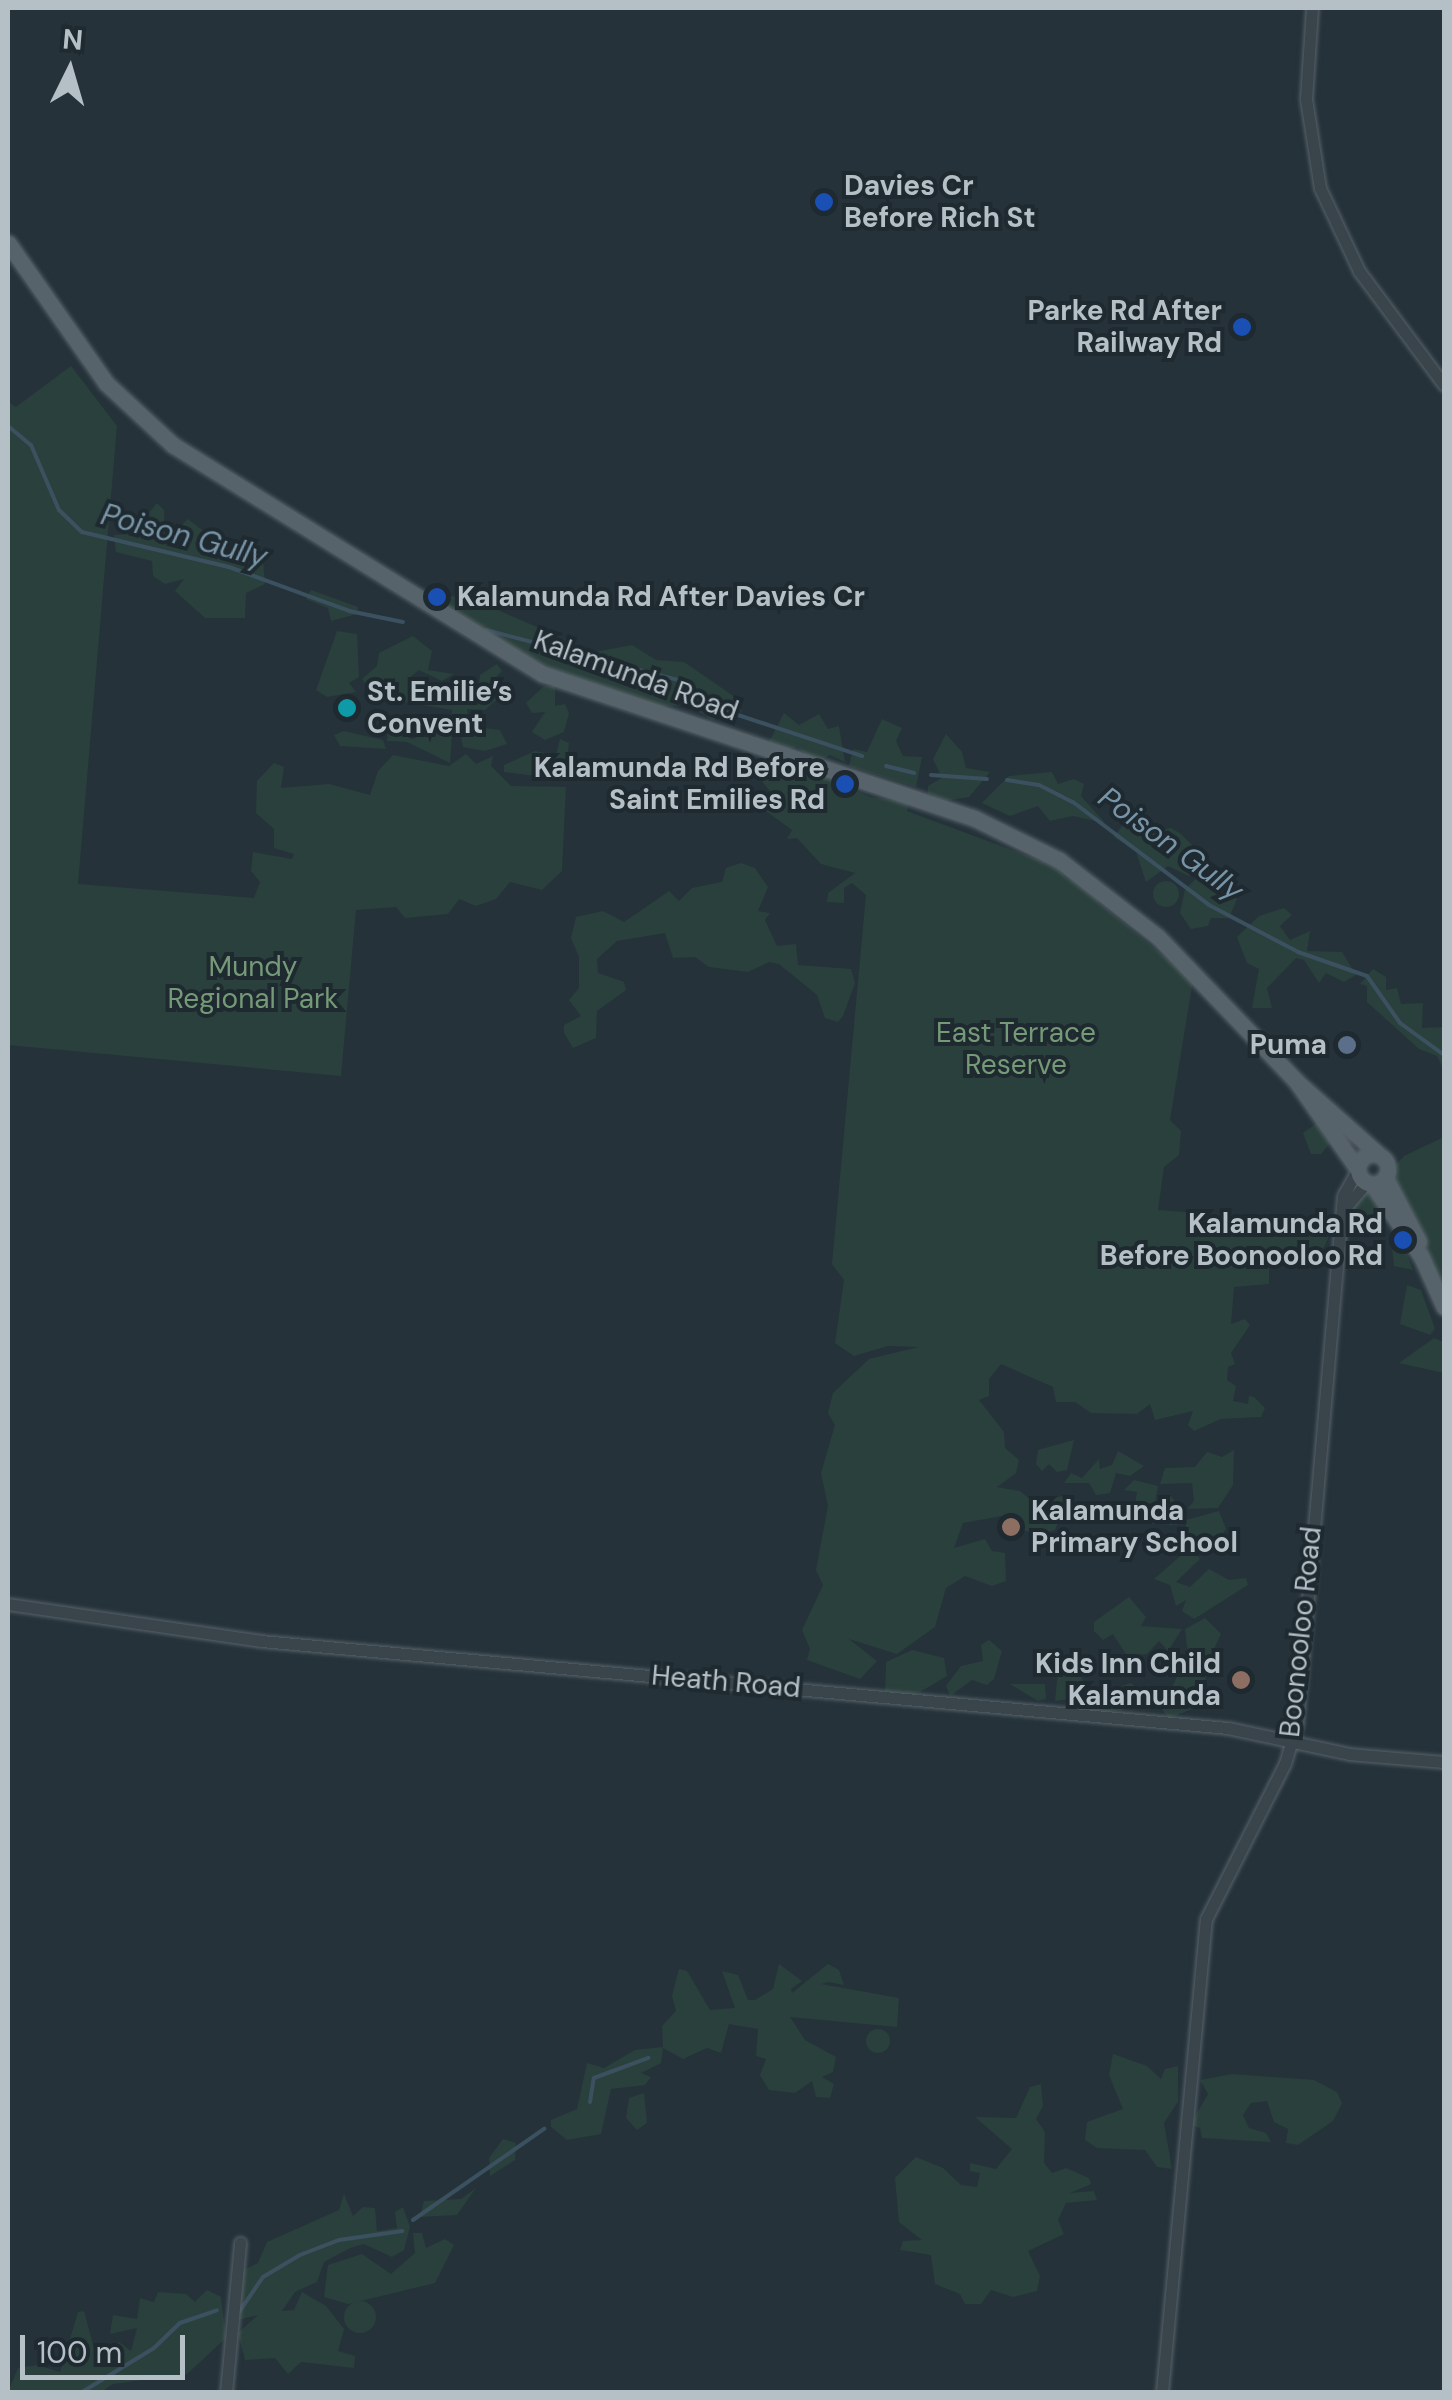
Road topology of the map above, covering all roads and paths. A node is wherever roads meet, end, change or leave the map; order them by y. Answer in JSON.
{"nodes":[{"id":1,"x":1312,"y":8,"type":"edge"},
{"id":2,"x":8,"y":243,"type":"edge"},
{"id":3,"x":1444,"y":386,"type":"edge"},
{"id":4,"x":1296,"y":1081,"type":"junction"},
{"id":5,"x":1378,"y":1154,"type":"junction"},
{"id":6,"x":1368,"y":1176,"type":"junction"},
{"id":7,"x":1444,"y":1307,"type":"edge"},
{"id":8,"x":8,"y":1604,"type":"edge"},
{"id":9,"x":1292,"y":1742,"type":"junction"},
{"id":10,"x":1444,"y":1762,"type":"edge"},
{"id":11,"x":240,"y":2243,"type":"dead end"},
{"id":12,"x":226,"y":2392,"type":"edge"},
{"id":13,"x":1162,"y":2392,"type":"edge"}],
"edges":[{"from":1,"to":3,"type":"street"},
{"from":2,"to":4,"type":"main road","name":"Kalamunda Road"},
{"from":4,"to":5,"type":"main road","name":"Kalamunda Road"},
{"from":4,"to":6,"type":"main road","name":"Kalamunda Road"},
{"from":5,"to":6,"type":"main road"},
{"from":5,"to":6,"type":"main road"},
{"from":6,"to":7,"type":"main road","name":"Kalamunda Road"},
{"from":6,"to":9,"type":"street","name":"Boonooloo Road"},
{"from":8,"to":9,"type":"street","name":"Heath Road"},
{"from":9,"to":10,"type":"street","name":"Heath Road"},
{"from":9,"to":13,"type":"street","name":"Boonooloo Road"},
{"from":11,"to":12,"type":"street"}]}
